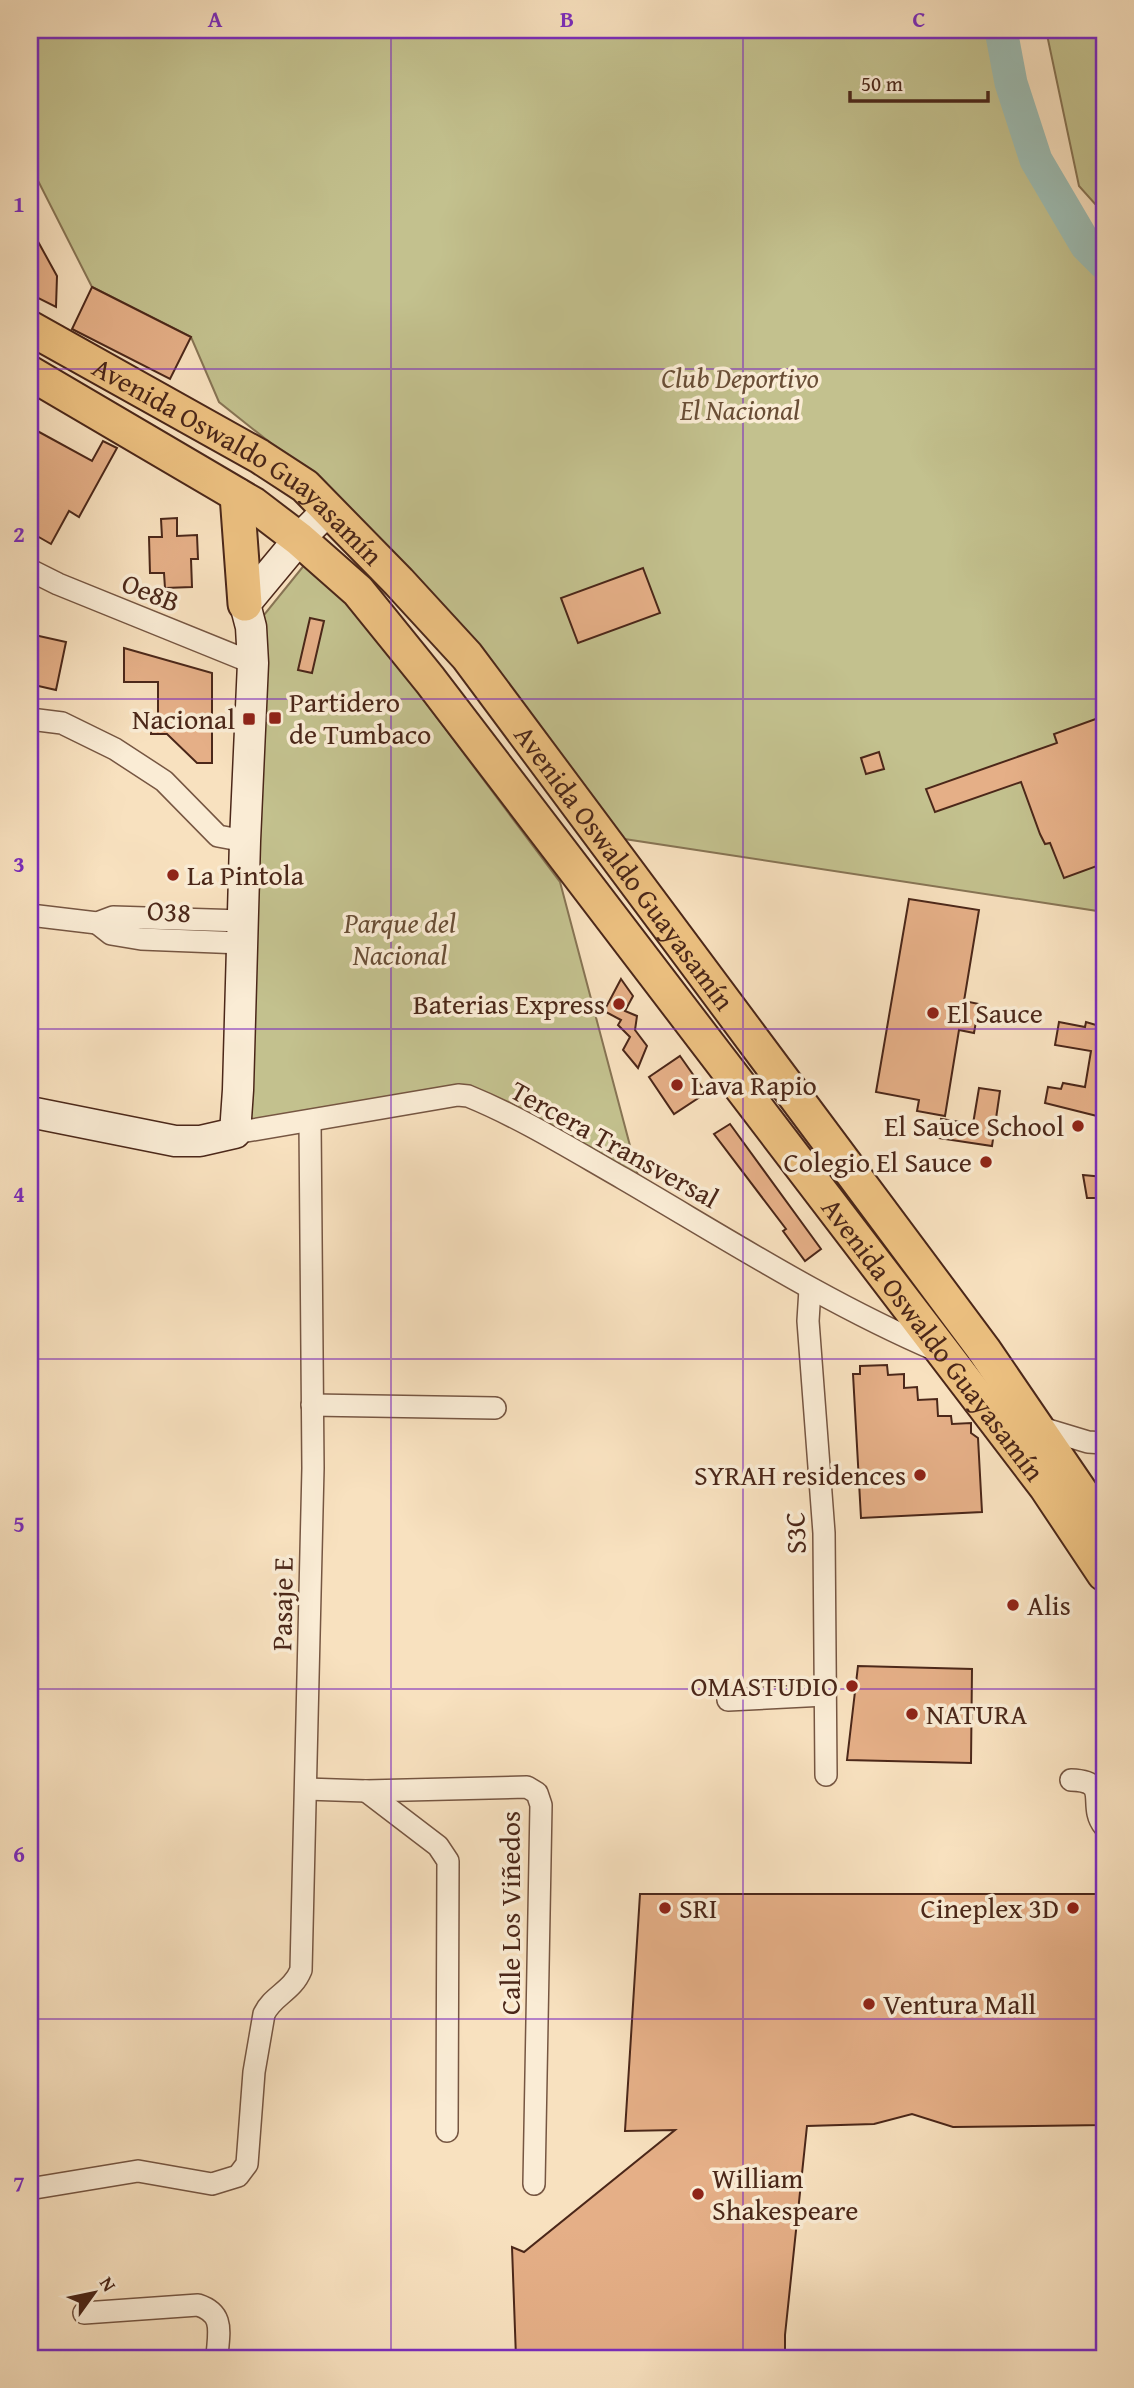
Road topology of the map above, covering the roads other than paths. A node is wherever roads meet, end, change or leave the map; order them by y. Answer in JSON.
{"nodes":[{"id":1,"x":30,"y":328,"type":"edge"},
{"id":2,"x":30,"y":373,"type":"edge"},
{"id":3,"x":237,"y":495,"type":"junction"},
{"id":4,"x":335,"y":516,"type":"junction"},
{"id":5,"x":306,"y":546,"type":"junction"},
{"id":6,"x":30,"y":570,"type":"edge"},
{"id":7,"x":248,"y":616,"type":"junction"},
{"id":8,"x":253,"y":663,"type":"junction"},
{"id":9,"x":30,"y":719,"type":"edge"},
{"id":10,"x":245,"y":841,"type":"junction"},
{"id":11,"x":30,"y":915,"type":"edge"},
{"id":12,"x":243,"y":932,"type":"junction"},
{"id":13,"x":30,"y":1112,"type":"edge"},
{"id":14,"x":310,"y":1121,"type":"junction"},
{"id":15,"x":234,"y":1133,"type":"junction"},
{"id":16,"x":810,"y":1289,"type":"junction"},
{"id":17,"x":943,"y":1353,"type":"junction"},
{"id":18,"x":312,"y":1405,"type":"junction"},
{"id":19,"x":495,"y":1408,"type":"dead end"},
{"id":20,"x":1035,"y":1426,"type":"junction"},
{"id":21,"x":1104,"y":1443,"type":"edge"},
{"id":22,"x":1104,"y":1526,"type":"edge"},
{"id":23,"x":1104,"y":1574,"type":"edge"},
{"id":24,"x":825,"y":1695,"type":"junction"},
{"id":25,"x":728,"y":1700,"type":"dead end"},
{"id":26,"x":826,"y":1775,"type":"dead end"},
{"id":27,"x":1070,"y":1780,"type":"dead end"},
{"id":28,"x":306,"y":1789,"type":"junction"},
{"id":29,"x":366,"y":1791,"type":"junction"},
{"id":30,"x":1104,"y":1826,"type":"edge"},
{"id":31,"x":447,"y":2131,"type":"dead end"},
{"id":32,"x":534,"y":2184,"type":"dead end"},
{"id":33,"x":34,"y":2188,"type":"dead end"},
{"id":34,"x":84,"y":2313,"type":"dead end"},
{"id":35,"x":217,"y":2358,"type":"edge"}],
"edges":[{"from":1,"to":4,"type":"main road","name":"Avenida Oswaldo Guayasamín"},
{"from":2,"to":3,"type":"main road","name":"Avenida Oswaldo Guayasamín"},
{"from":3,"to":5,"type":"main road","name":"Avenida Oswaldo Guayasamín"},
{"from":3,"to":7,"type":"main road"},
{"from":4,"to":5,"type":"main road"},
{"from":4,"to":20,"type":"main road","name":"Avenida Oswaldo Guayasamín"},
{"from":5,"to":7,"type":"main road"},
{"from":5,"to":17,"type":"main road","name":"Avenida Oswaldo Guayasamín"},
{"from":6,"to":8,"type":"street","name":"Oe8B"},
{"from":7,"to":8,"type":"main road"},
{"from":8,"to":10,"type":"main road"},
{"from":9,"to":10,"type":"street"},
{"from":10,"to":12,"type":"main road"},
{"from":11,"to":12,"type":"street","name":"O38"},
{"from":12,"to":15,"type":"main road"},
{"from":13,"to":15,"type":"main road"},
{"from":14,"to":15,"type":"street","name":"Tercera Transversal"},
{"from":14,"to":16,"type":"street","name":"Tercera Transversal"},
{"from":14,"to":18,"type":"street","name":"Pasaje E"},
{"from":16,"to":17,"type":"street","name":"Tercera Transversal"},
{"from":16,"to":24,"type":"street","name":"S3C"},
{"from":17,"to":23,"type":"main road","name":"Avenida Oswaldo Guayasamín"},
{"from":18,"to":19,"type":"street"},
{"from":18,"to":28,"type":"street","name":"Pasaje E"},
{"from":20,"to":21,"type":"street"},
{"from":20,"to":22,"type":"main road","name":"Avenida Oswaldo Guayasamín"},
{"from":24,"to":25,"type":"street"},
{"from":24,"to":26,"type":"street","name":"S3C"},
{"from":27,"to":30,"type":"street"},
{"from":28,"to":29,"type":"street","name":"Calle Los Viñedos"},
{"from":28,"to":33,"type":"street","name":"Pasaje E"},
{"from":29,"to":31,"type":"street"},
{"from":29,"to":32,"type":"street","name":"Calle Los Viñedos"},
{"from":34,"to":35,"type":"street"}]}
